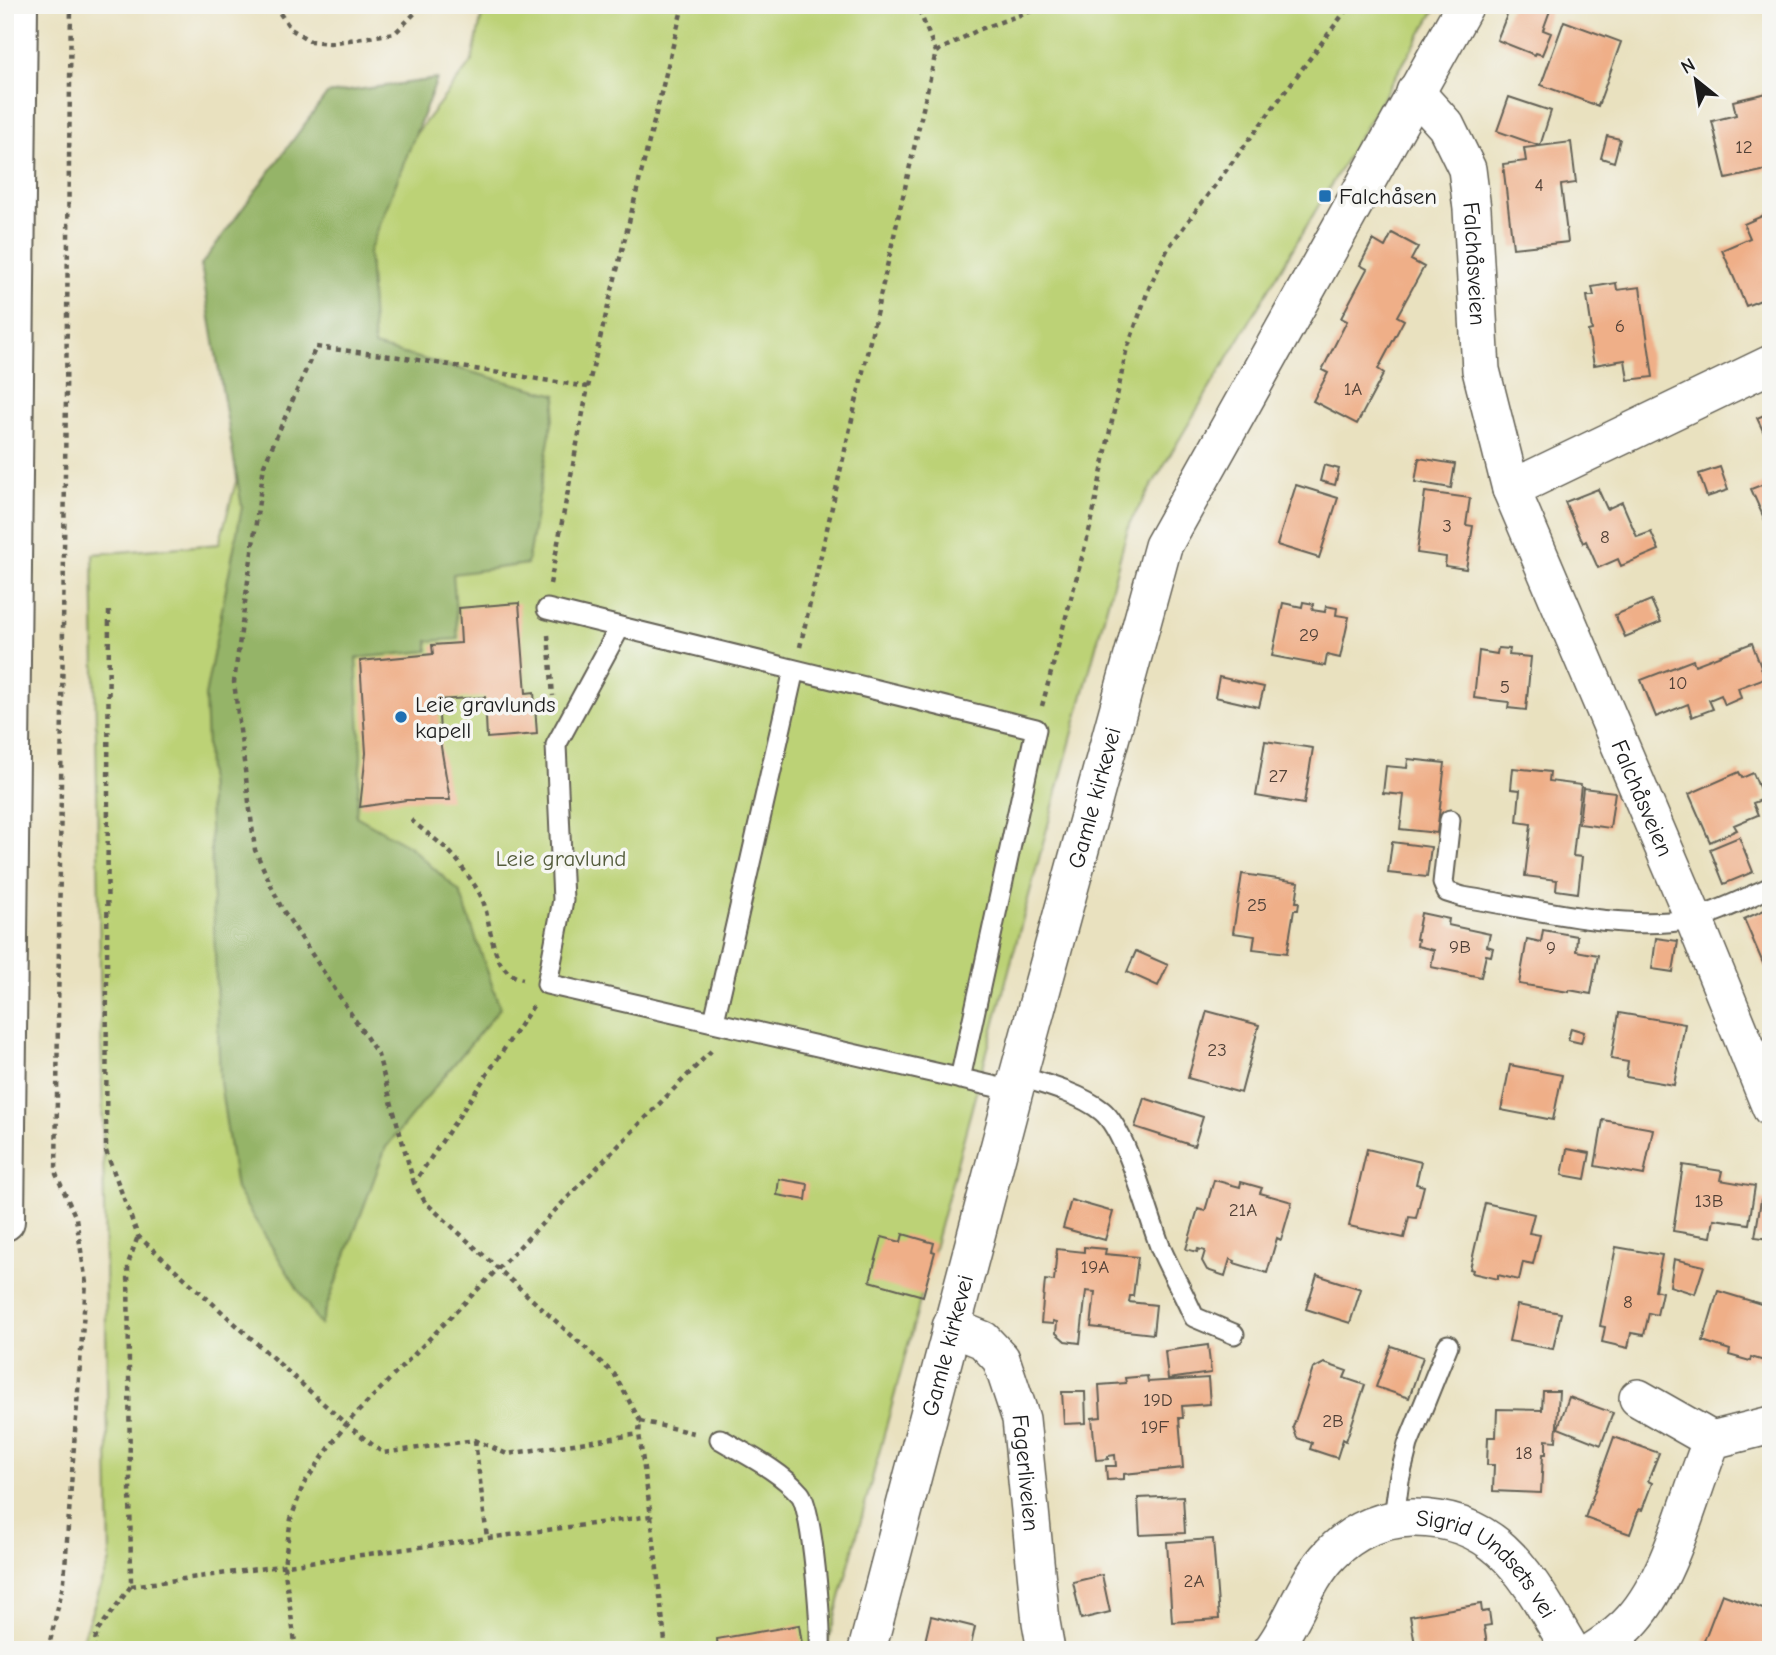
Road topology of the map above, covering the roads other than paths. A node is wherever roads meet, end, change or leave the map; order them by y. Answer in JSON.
{"nodes":[{"id":1,"x":19,"y":5,"type":"edge"},
{"id":2,"x":1465,"y":5,"type":"edge"},
{"id":3,"x":1415,"y":92,"type":"junction"},
{"id":4,"x":1771,"y":364,"type":"edge"},
{"id":5,"x":1511,"y":489,"type":"junction"},
{"id":6,"x":547,"y":609,"type":"road end"},
{"id":7,"x":620,"y":627,"type":"junction"},
{"id":8,"x":794,"y":670,"type":"junction"},
{"id":9,"x":1450,"y":821,"type":"dead end"},
{"id":10,"x":1771,"y":887,"type":"edge"},
{"id":11,"x":1693,"y":919,"type":"junction"},
{"id":12,"x":714,"y":1021,"type":"junction"},
{"id":13,"x":960,"y":1079,"type":"junction"},
{"id":14,"x":1016,"y":1083,"type":"junction"},
{"id":15,"x":1771,"y":1108,"type":"edge"},
{"id":16,"x":5,"y":1221,"type":"edge"},
{"id":17,"x":951,"y":1327,"type":"junction"},
{"id":18,"x":1234,"y":1334,"type":"dead end"},
{"id":19,"x":1448,"y":1345,"type":"dead end"},
{"id":20,"x":1638,"y":1398,"type":"dead end"},
{"id":21,"x":1771,"y":1425,"type":"edge"},
{"id":22,"x":720,"y":1439,"type":"road end"},
{"id":23,"x":1712,"y":1440,"type":"junction"},
{"id":24,"x":1394,"y":1518,"type":"junction"},
{"id":25,"x":820,"y":1650,"type":"edge"},
{"id":26,"x":867,"y":1650,"type":"edge"},
{"id":27,"x":1046,"y":1650,"type":"edge"},
{"id":28,"x":1272,"y":1650,"type":"edge"},
{"id":29,"x":1572,"y":1650,"type":"edge"},
{"id":30,"x":1595,"y":1650,"type":"edge"}],
"edges":[{"from":1,"to":16,"type":"main road"},
{"from":2,"to":3,"type":"street","name":"Gamle kirkevei"},
{"from":3,"to":5,"type":"street","name":"Falchåsveien"},
{"from":3,"to":14,"type":"street","name":"Gamle kirkevei"},
{"from":4,"to":5,"type":"street"},
{"from":5,"to":11,"type":"street","name":"Falchåsveien"},
{"from":6,"to":7,"type":"lane"},
{"from":7,"to":8,"type":"lane"},
{"from":7,"to":12,"type":"lane"},
{"from":8,"to":12,"type":"lane"},
{"from":8,"to":13,"type":"lane"},
{"from":9,"to":11,"type":"lane"},
{"from":10,"to":11,"type":"lane"},
{"from":11,"to":15,"type":"street","name":"Falchåsveien"},
{"from":12,"to":13,"type":"lane"},
{"from":13,"to":14,"type":"lane"},
{"from":14,"to":17,"type":"street","name":"Gamle kirkevei"},
{"from":14,"to":18,"type":"lane"},
{"from":17,"to":26,"type":"street","name":"Gamle kirkevei"},
{"from":17,"to":27,"type":"street","name":"Fagerliveien"},
{"from":19,"to":24,"type":"lane"},
{"from":20,"to":23,"type":"street"},
{"from":21,"to":23,"type":"street"},
{"from":22,"to":25,"type":"lane"},
{"from":23,"to":30,"type":"street"},
{"from":24,"to":28,"type":"street","name":"Sigrid Undsets vei"},
{"from":24,"to":29,"type":"street","name":"Sigrid Undsets vei"}]}
